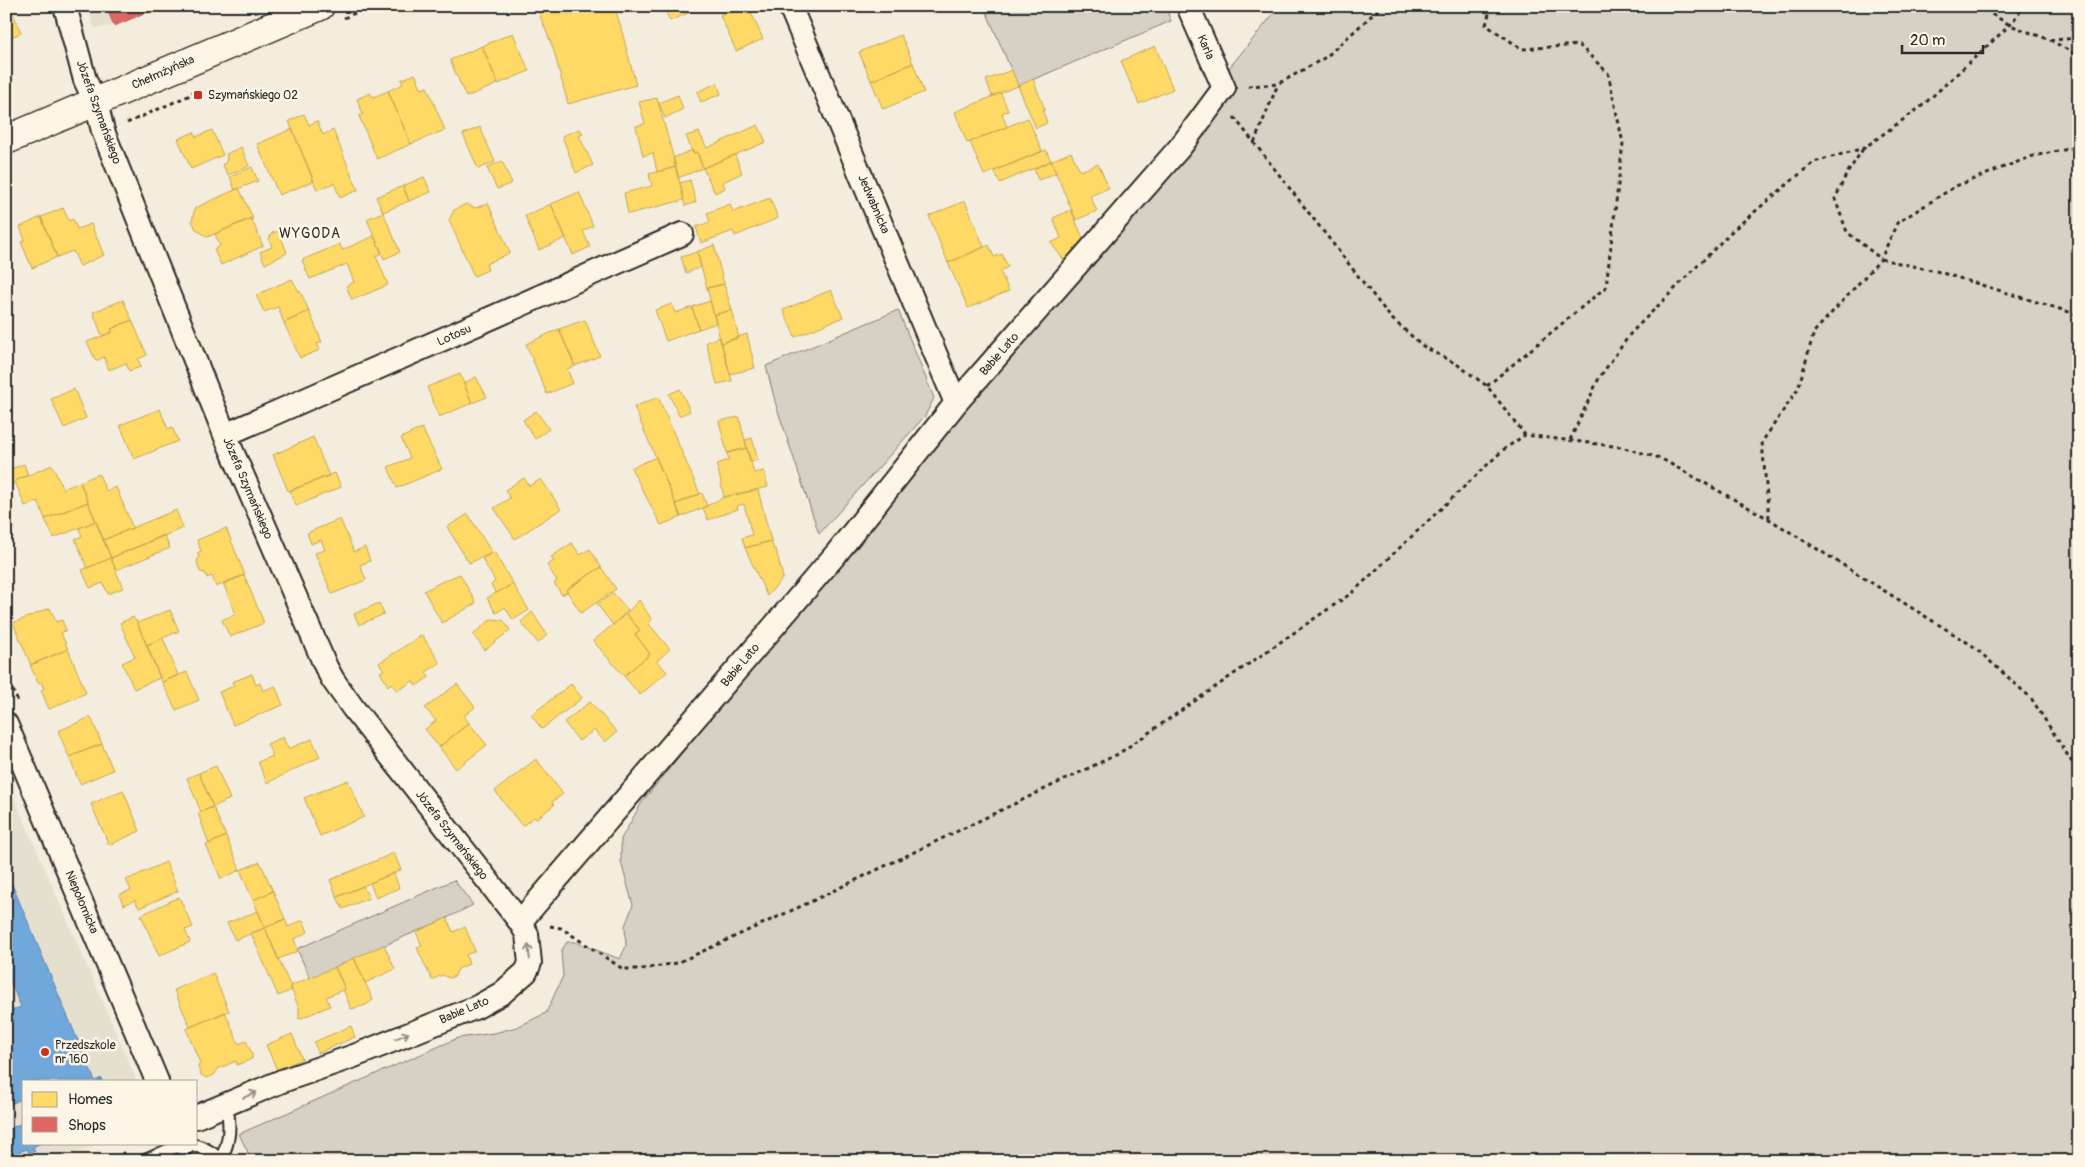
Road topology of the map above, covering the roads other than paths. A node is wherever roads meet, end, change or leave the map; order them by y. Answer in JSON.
{"nodes":[{"id":1,"x":65,"y":6,"type":"edge"},
{"id":2,"x":320,"y":6,"type":"edge"},
{"id":3,"x":790,"y":6,"type":"edge"},
{"id":4,"x":1188,"y":6,"type":"edge"},
{"id":5,"x":1224,"y":88,"type":"joint"},
{"id":6,"x":96,"y":103,"type":"junction"},
{"id":7,"x":6,"y":140,"type":"edge"},
{"id":8,"x":682,"y":234,"type":"dead end"},
{"id":9,"x":956,"y":403,"type":"junction"},
{"id":10,"x":225,"y":435,"type":"junction"},
{"id":11,"x":6,"y":724,"type":"edge"},
{"id":12,"x":520,"y":922,"type":"junction"},
{"id":13,"x":157,"y":1080,"type":"edge"},
{"id":14,"x":226,"y":1104,"type":"junction"},
{"id":15,"x":201,"y":1115,"type":"edge"},
{"id":16,"x":182,"y":1144,"type":"edge"},
{"id":17,"x":189,"y":1144,"type":"edge"},
{"id":18,"x":222,"y":1160,"type":"edge"},
{"id":19,"x":144,"y":1161,"type":"edge"}],
"edges":[{"from":1,"to":6,"type":"street","name":"Józefa Szymańskiego"},
{"from":2,"to":6,"type":"street","name":"Chełmżyńska"},
{"from":3,"to":9,"type":"street","name":"Jedwabnicka"},
{"from":4,"to":5,"type":"street","name":"Karla"},
{"from":5,"to":9,"type":"street","name":"Babie Lato"},
{"from":6,"to":7,"type":"street","name":"Chełmżyńska"},
{"from":6,"to":10,"type":"street","name":"Józefa Szymańskiego"},
{"from":8,"to":10,"type":"street","name":"Lotosu"},
{"from":9,"to":12,"type":"street","name":"Babie Lato"},
{"from":10,"to":12,"type":"street","name":"Józefa Szymańskiego"},
{"from":11,"to":13,"type":"street","name":"Niepołomicka"},
{"from":14,"to":12,"type":"street","name":"Babie Lato","one_way":true},
{"from":14,"to":15,"type":"street","name":"Babie Lato"},
{"from":14,"to":18,"type":"lane"},
{"from":16,"to":19,"type":"lane"},
{"from":17,"to":18,"type":"lane"}]}
